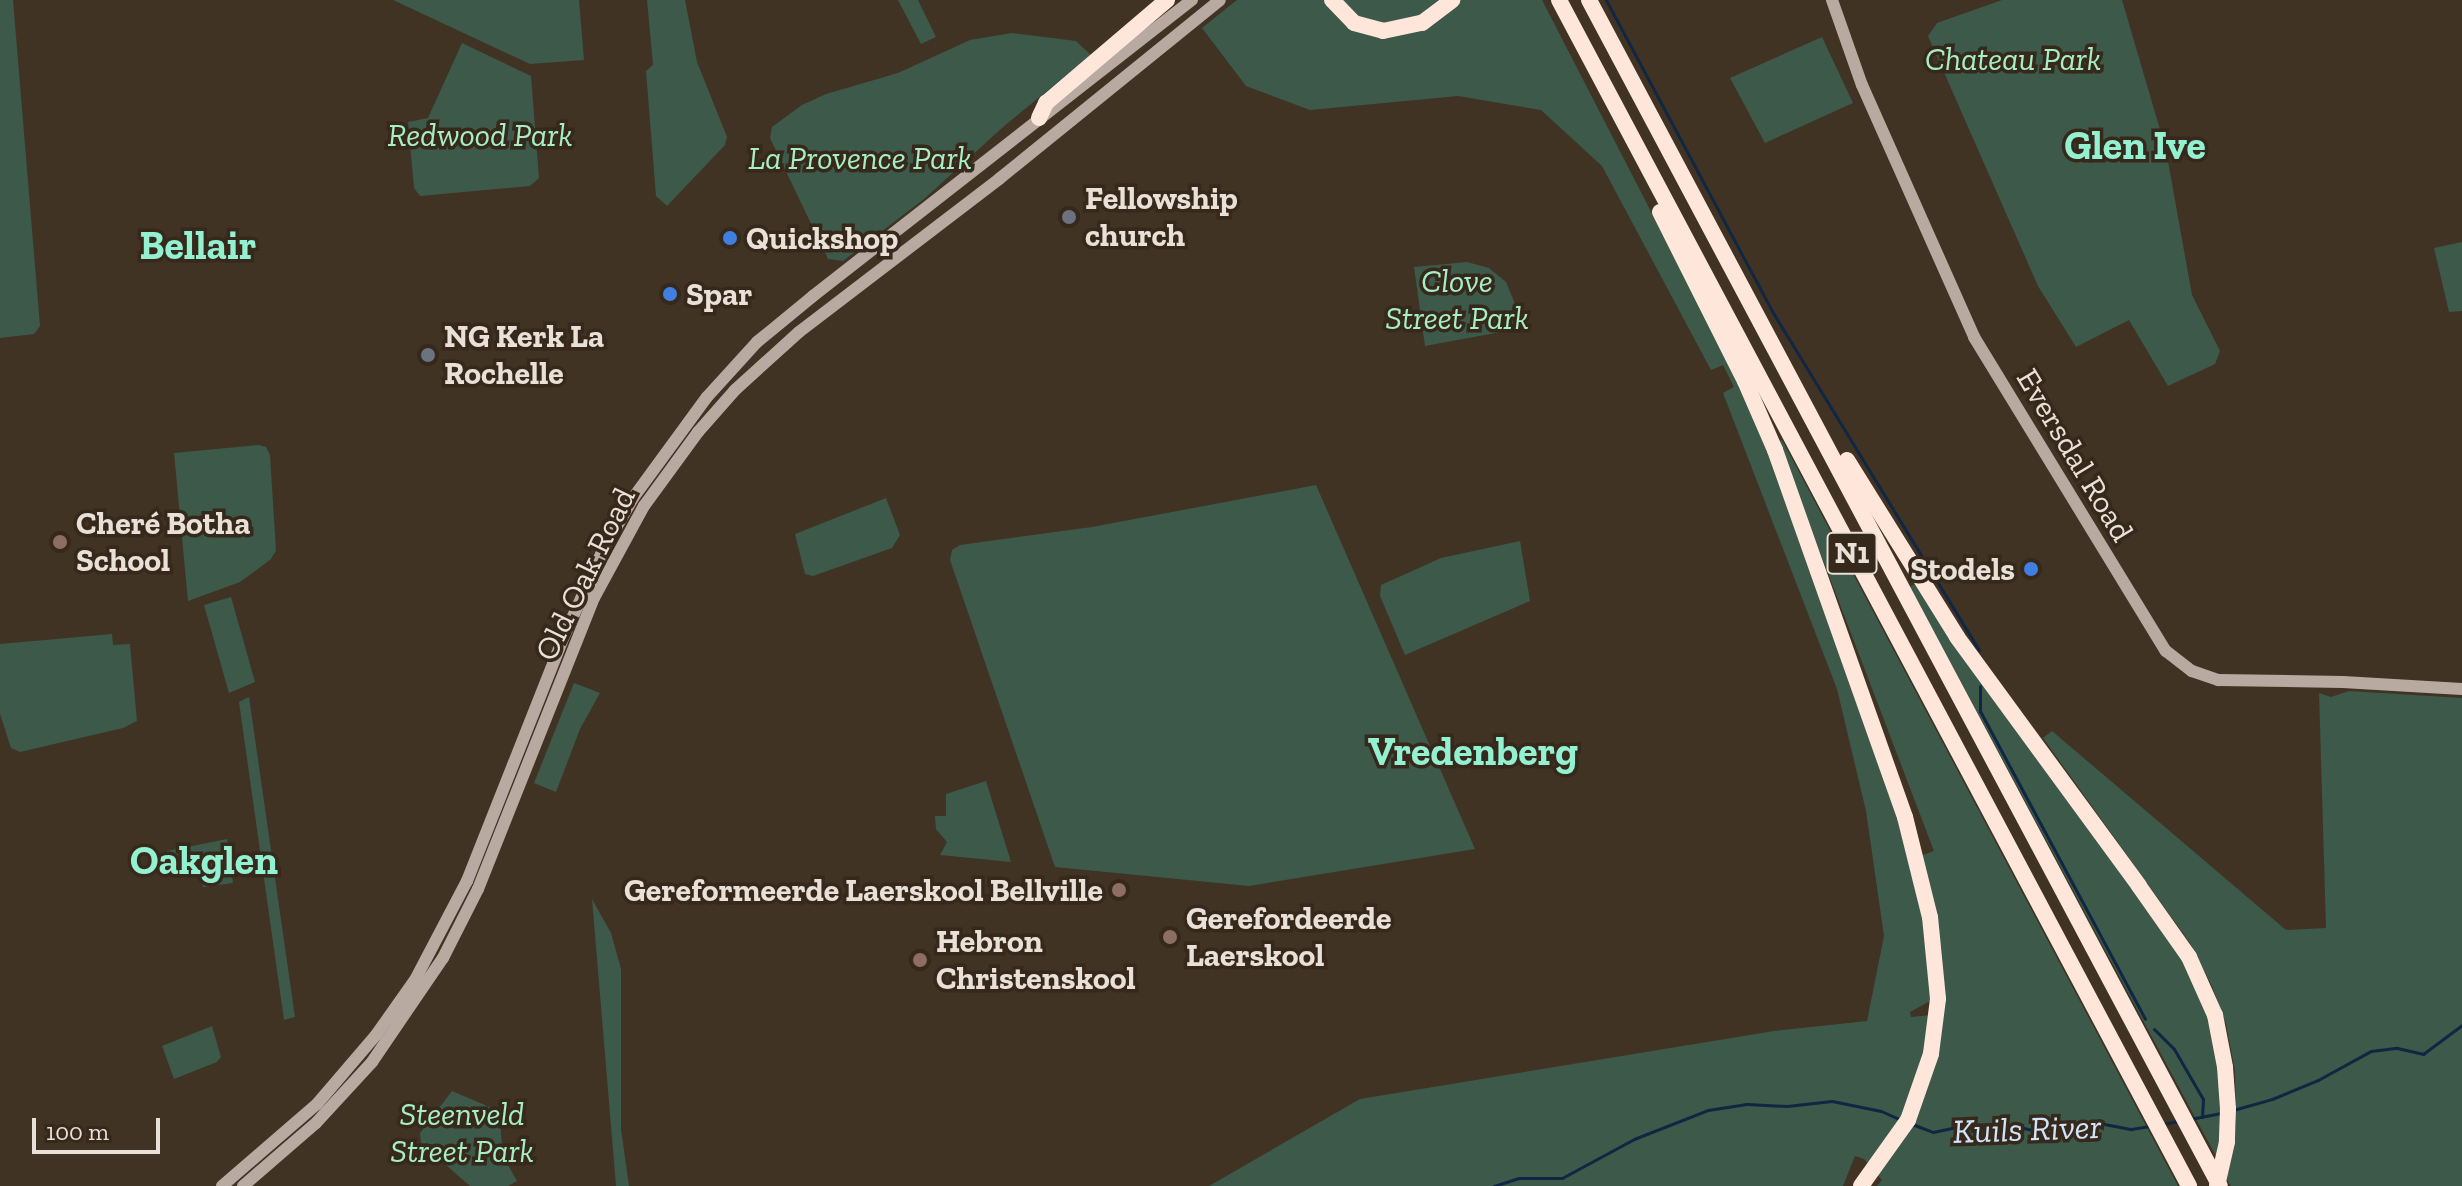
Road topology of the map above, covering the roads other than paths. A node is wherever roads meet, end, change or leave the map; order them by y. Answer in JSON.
{"nodes":[{"id":1,"x":1167,"y":0,"type":"edge"},
{"id":2,"x":1192,"y":0,"type":"edge"},
{"id":3,"x":1220,"y":0,"type":"edge"},
{"id":4,"x":1332,"y":0,"type":"edge"},
{"id":5,"x":1452,"y":0,"type":"edge"},
{"id":6,"x":1552,"y":0,"type":"edge"},
{"id":7,"x":1559,"y":0,"type":"edge"},
{"id":8,"x":1589,"y":0,"type":"edge"},
{"id":9,"x":1832,"y":0,"type":"edge"},
{"id":10,"x":1039,"y":118,"type":"junction"},
{"id":11,"x":1766,"y":329,"type":"junction"},
{"id":12,"x":2462,"y":689,"type":"edge"},
{"id":13,"x":222,"y":1186,"type":"edge"},
{"id":14,"x":243,"y":1186,"type":"edge"},
{"id":15,"x":1861,"y":1186,"type":"edge"},
{"id":16,"x":2189,"y":1186,"type":"edge"},
{"id":17,"x":2219,"y":1186,"type":"edge"}],
"edges":[{"from":1,"to":10,"type":"highway"},
{"from":2,"to":10,"type":"main road","name":"Old Oak Road"},
{"from":3,"to":14,"type":"main road","name":"Old Oak Road"},
{"from":4,"to":5,"type":"highway"},
{"from":6,"to":15,"type":"highway"},
{"from":7,"to":16,"type":"highway","number":"N1"},
{"from":8,"to":11,"type":"highway","number":"N1"},
{"from":9,"to":12,"type":"main road","name":"Eversdal Road"},
{"from":10,"to":13,"type":"main road","name":"Old Oak Road"},
{"from":11,"to":17,"type":"highway","number":"N1"},
{"from":11,"to":17,"type":"highway","bridge":true}]}
